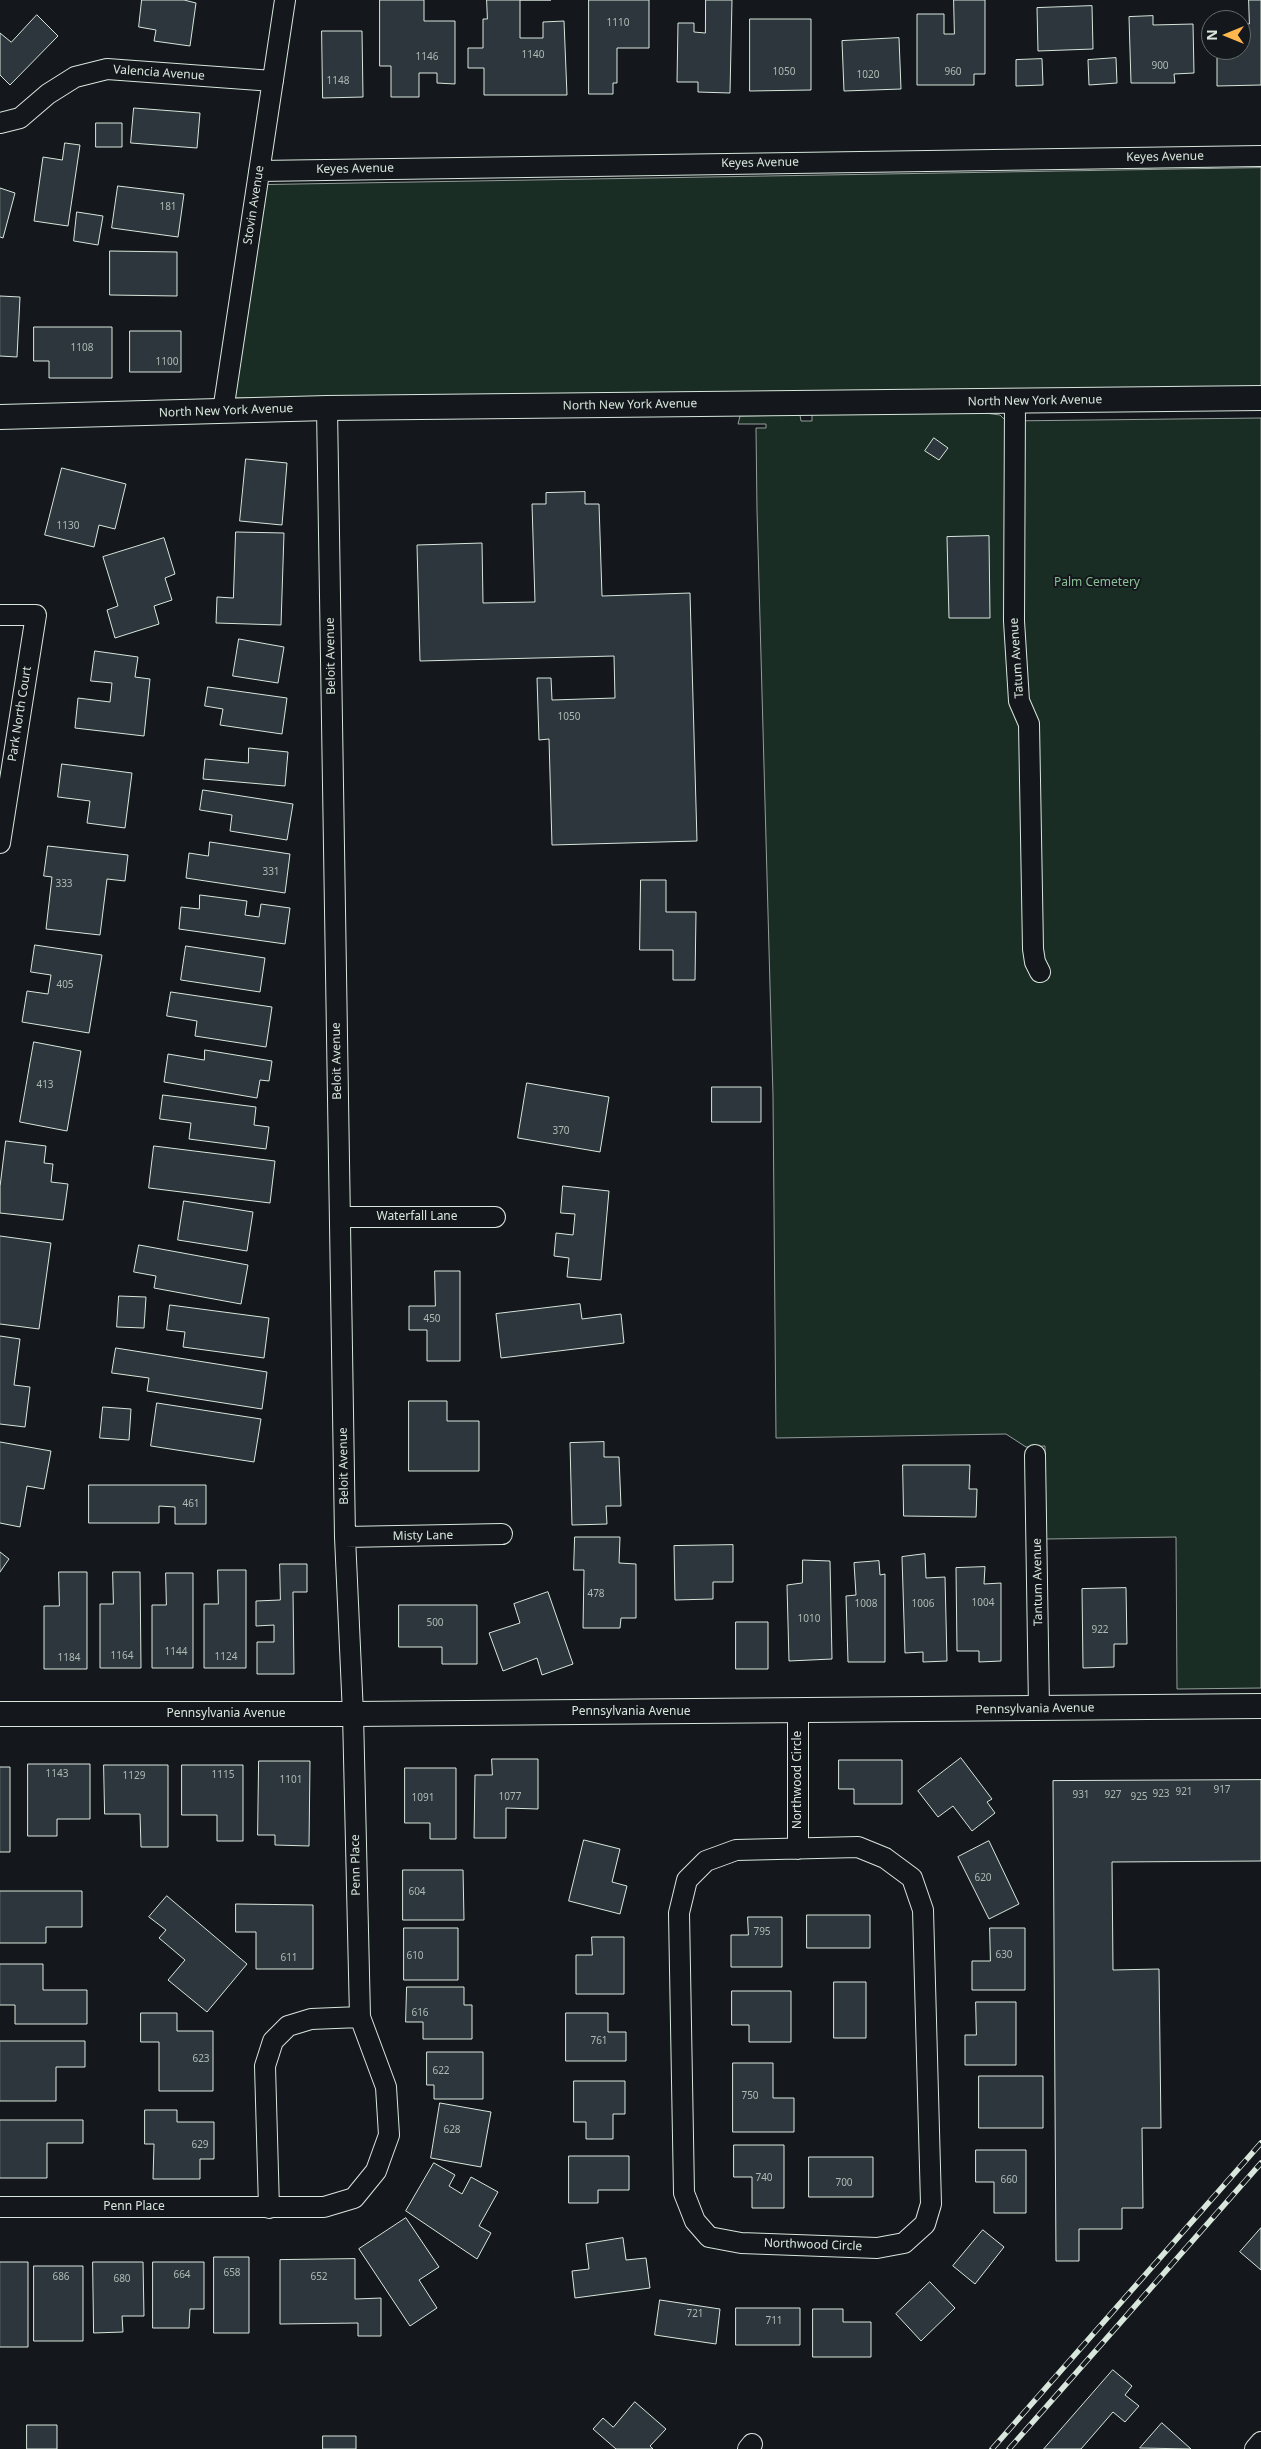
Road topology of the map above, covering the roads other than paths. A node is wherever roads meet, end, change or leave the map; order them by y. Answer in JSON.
{"nodes":[{"id":1,"x":285,"y":0,"type":"edge"},
{"id":2,"x":273,"y":81,"type":"junction"},
{"id":3,"x":0,"y":123,"type":"edge"},
{"id":4,"x":1261,"y":156,"type":"edge"},
{"id":5,"x":259,"y":171,"type":"junction"},
{"id":6,"x":1261,"y":398,"type":"edge"},
{"id":7,"x":1014,"y":401,"type":"junction"},
{"id":8,"x":327,"y":408,"type":"junction"},
{"id":9,"x":224,"y":411,"type":"junction"},
{"id":10,"x":0,"y":417,"type":"edge"},
{"id":11,"x":0,"y":615,"type":"edge"},
{"id":12,"x":0,"y":843,"type":"edge"},
{"id":13,"x":1040,"y":972,"type":"dead end"},
{"id":14,"x":340,"y":1217,"type":"junction"},
{"id":15,"x":495,"y":1217,"type":"dead end"},
{"id":16,"x":1035,"y":1455,"type":"dead end"},
{"id":17,"x":502,"y":1534,"type":"dead end"},
{"id":18,"x":345,"y":1537,"type":"junction"},
{"id":19,"x":1261,"y":1706,"type":"edge"},
{"id":20,"x":798,"y":1710,"type":"junction"},
{"id":21,"x":1039,"y":1710,"type":"junction"},
{"id":22,"x":0,"y":1714,"type":"edge"},
{"id":23,"x":353,"y":1714,"type":"junction"},
{"id":24,"x":798,"y":1849,"type":"junction"},
{"id":25,"x":360,"y":2017,"type":"junction"},
{"id":26,"x":0,"y":2207,"type":"edge"},
{"id":27,"x":269,"y":2208,"type":"junction"},
{"id":28,"x":1261,"y":2442,"type":"edge"},
{"id":29,"x":1255,"y":2449,"type":"edge"}],
"edges":[{"from":1,"to":2,"type":"street","name":"Stovin Avenue"},
{"from":2,"to":3,"type":"street","name":"Valencia Avenue"},
{"from":2,"to":5,"type":"street","name":"Stovin Avenue"},
{"from":4,"to":5,"type":"street","name":"Keyes Avenue"},
{"from":5,"to":9,"type":"street","name":"Stovin Avenue"},
{"from":6,"to":7,"type":"street","name":"North New York Avenue"},
{"from":7,"to":8,"type":"street","name":"North New York Avenue"},
{"from":7,"to":13,"type":"street","name":"Tatum Avenue"},
{"from":8,"to":9,"type":"street","name":"North New York Avenue"},
{"from":8,"to":14,"type":"street","name":"Beloit Avenue"},
{"from":9,"to":10,"type":"street","name":"North New York Avenue"},
{"from":11,"to":12,"type":"street","name":"Park North Court"},
{"from":14,"to":15,"type":"street","name":"Waterfall Lane"},
{"from":14,"to":18,"type":"street","name":"Beloit Avenue"},
{"from":16,"to":21,"type":"street","name":"Tantum Avenue"},
{"from":17,"to":18,"type":"street","name":"Misty Lane"},
{"from":18,"to":23,"type":"street","name":"Beloit Avenue"},
{"from":19,"to":21,"type":"street","name":"Pennsylvania Avenue"},
{"from":20,"to":21,"type":"street","name":"Pennsylvania Avenue"},
{"from":20,"to":23,"type":"street","name":"Pennsylvania Avenue"},
{"from":20,"to":24,"type":"street","name":"Northwood Circle"},
{"from":22,"to":23,"type":"street","name":"Pennsylvania Avenue"},
{"from":23,"to":25,"type":"street","name":"Penn Place"},
{"from":24,"to":24,"type":"street","name":"Northwood Circle"},
{"from":25,"to":27,"type":"street"},
{"from":25,"to":27,"type":"street","name":"Penn Place"},
{"from":26,"to":27,"type":"street","name":"Penn Place"},
{"from":28,"to":29,"type":"street"}]}
